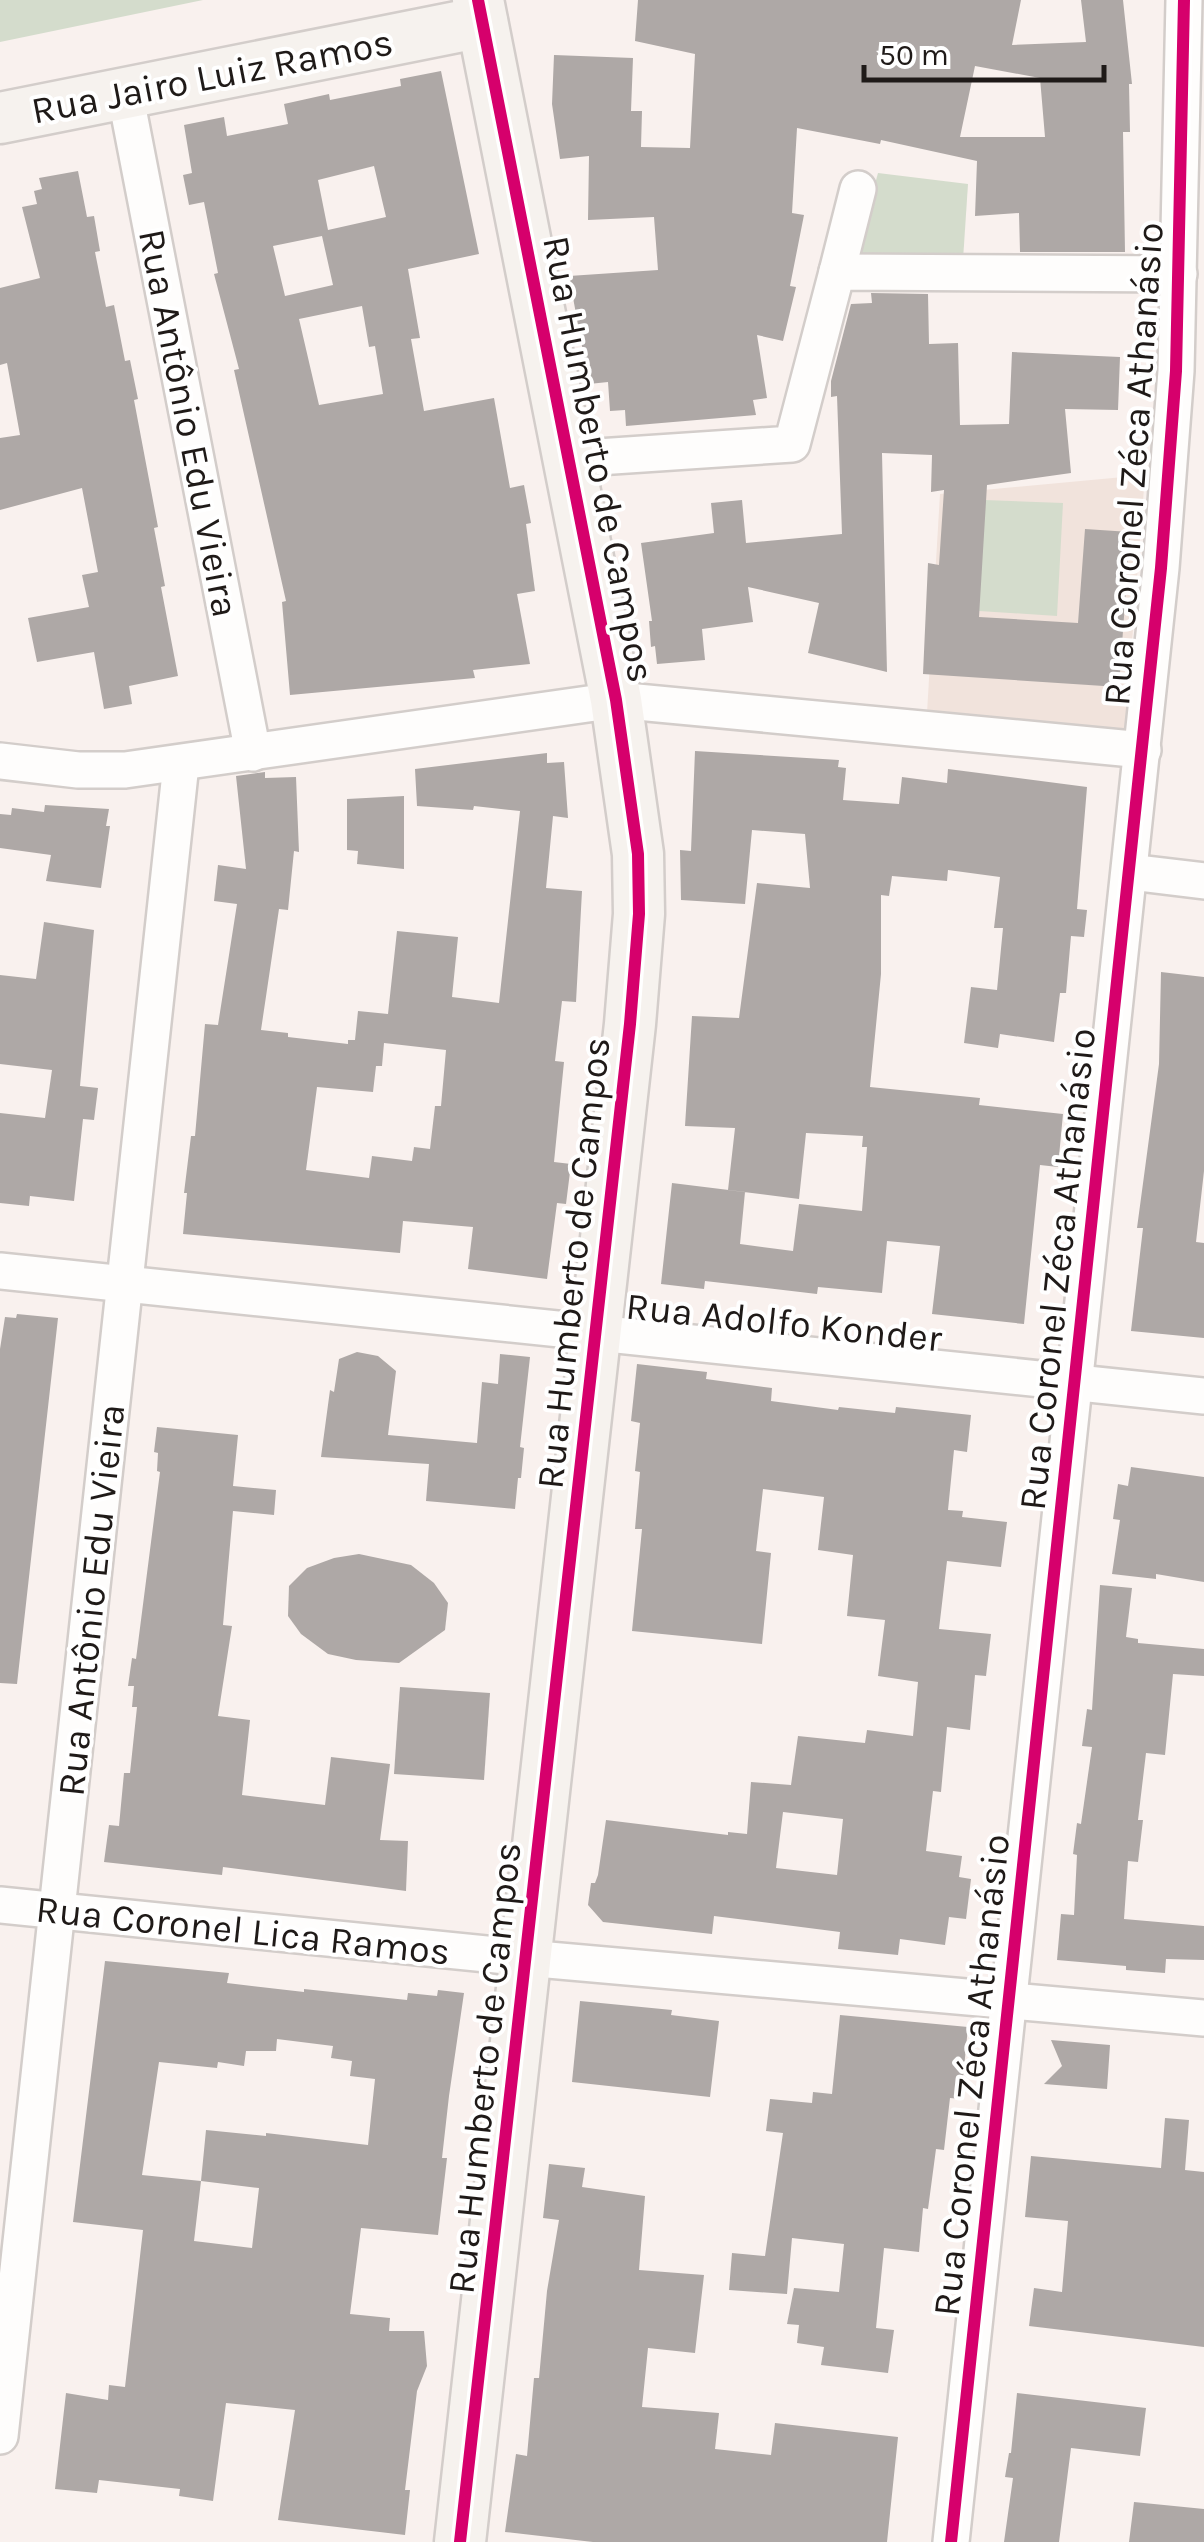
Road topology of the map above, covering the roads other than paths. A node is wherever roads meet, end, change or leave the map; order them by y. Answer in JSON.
{"nodes":[{"id":1,"x":1184,"y":0,"type":"edge"},
{"id":2,"x":480,"y":11,"type":"edge"},
{"id":3,"x":124,"y":93,"type":"junction"},
{"id":4,"x":0,"y":118,"type":"edge"},
{"id":5,"x":858,"y":189,"type":"dead end"},
{"id":6,"x":836,"y":272,"type":"junction"},
{"id":7,"x":1179,"y":274,"type":"junction"},
{"id":8,"x":568,"y":459,"type":"junction"},
{"id":9,"x":616,"y":700,"type":"junction"},
{"id":10,"x":1143,"y":750,"type":"junction"},
{"id":11,"x":253,"y":753,"type":"junction"},
{"id":12,"x":0,"y":761,"type":"edge"},
{"id":13,"x":182,"y":764,"type":"junction"},
{"id":14,"x":1130,"y":872,"type":"junction"},
{"id":15,"x":1204,"y":881,"type":"edge"},
{"id":16,"x":0,"y":1271,"type":"edge"},
{"id":17,"x":125,"y":1284,"type":"junction"},
{"id":18,"x":596,"y":1333,"type":"junction"},
{"id":19,"x":1075,"y":1382,"type":"junction"},
{"id":20,"x":1204,"y":1396,"type":"edge"},
{"id":21,"x":0,"y":1905,"type":"edge"},
{"id":22,"x":57,"y":1911,"type":"junction"},
{"id":23,"x":526,"y":1958,"type":"junction"},
{"id":24,"x":1009,"y":2000,"type":"junction"},
{"id":25,"x":1204,"y":2018,"type":"edge"},
{"id":26,"x":0,"y":2436,"type":"edge"},
{"id":27,"x":460,"y":2542,"type":"edge"},
{"id":28,"x":951,"y":2542,"type":"edge"}],
"edges":[{"from":1,"to":7,"type":"street","name":"Rua Coronel Zéca Athanásio"},
{"from":2,"to":3,"type":"main road","name":"Rua Jairo Luiz Ramos"},
{"from":2,"to":8,"type":"main road","name":"Rua Humberto de Campos"},
{"from":3,"to":4,"type":"main road","name":"Rua Jairo Luiz Ramos"},
{"from":3,"to":11,"type":"street","name":"Rua Antônio Edu Vieira"},
{"from":5,"to":6,"type":"street"},
{"from":6,"to":7,"type":"street"},
{"from":6,"to":8,"type":"street"},
{"from":7,"to":10,"type":"street","name":"Rua Coronel Zéca Athanásio"},
{"from":8,"to":9,"type":"main road","name":"Rua Humberto de Campos"},
{"from":9,"to":10,"type":"street"},
{"from":9,"to":11,"type":"street"},
{"from":9,"to":18,"type":"main road","name":"Rua Humberto de Campos"},
{"from":10,"to":14,"type":"street","name":"Rua Coronel Zéca Athanásio"},
{"from":11,"to":13,"type":"street"},
{"from":12,"to":13,"type":"street"},
{"from":13,"to":17,"type":"street","name":"Rua Antônio Edu Vieira"},
{"from":14,"to":15,"type":"street"},
{"from":14,"to":19,"type":"street","name":"Rua Coronel Zéca Athanásio"},
{"from":16,"to":17,"type":"street","name":"Rua Adolfo Konder"},
{"from":17,"to":18,"type":"street","name":"Rua Adolfo Konder"},
{"from":17,"to":22,"type":"street","name":"Rua Antônio Edu Vieira"},
{"from":18,"to":19,"type":"street","name":"Rua Adolfo Konder"},
{"from":18,"to":23,"type":"main road","name":"Rua Humberto de Campos"},
{"from":19,"to":20,"type":"street","name":"Rua Adolfo Konder"},
{"from":19,"to":24,"type":"street","name":"Rua Coronel Zéca Athanásio"},
{"from":21,"to":22,"type":"street","name":"Rua Coronel Lica Ramos"},
{"from":22,"to":23,"type":"street","name":"Rua Coronel Lica Ramos"},
{"from":22,"to":26,"type":"street","name":"Rua Antônio Edu Vieira"},
{"from":23,"to":24,"type":"street","name":"Rua Coronel Lica Ramos"},
{"from":23,"to":27,"type":"main road","name":"Rua Humberto de Campos"},
{"from":24,"to":25,"type":"street","name":"Rua Coronel Lica Ramos"},
{"from":24,"to":28,"type":"street","name":"Rua Coronel Zéca Athanásio"}]}
